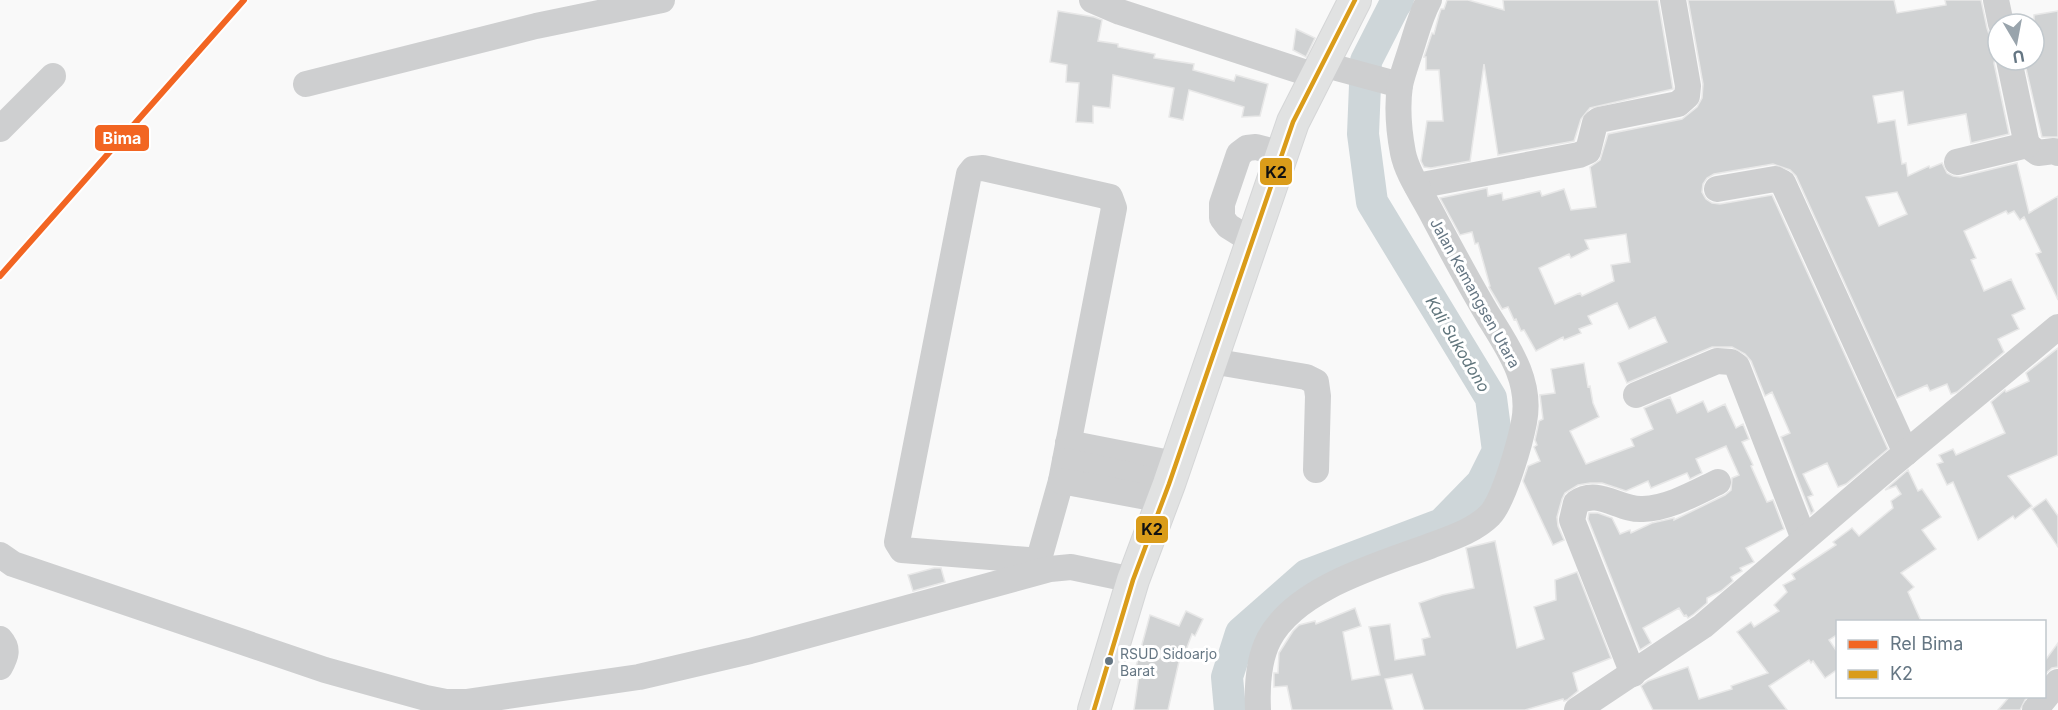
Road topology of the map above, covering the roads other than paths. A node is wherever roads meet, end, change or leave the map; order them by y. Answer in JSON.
{"nodes":[{"id":1,"x":662,"y":0,"type":"edge"},
{"id":2,"x":1092,"y":0,"type":"edge"},
{"id":3,"x":1355,"y":0,"type":"edge"},
{"id":4,"x":1429,"y":0,"type":"edge"},
{"id":5,"x":1673,"y":0,"type":"edge"},
{"id":6,"x":636,"y":3,"type":"edge"},
{"id":7,"x":568,"y":10,"type":"edge"},
{"id":8,"x":1319,"y":70,"type":"junction"},
{"id":9,"x":2012,"y":72,"type":"edge"},
{"id":10,"x":53,"y":76,"type":"dead end"},
{"id":11,"x":306,"y":84,"type":"dead end"},
{"id":12,"x":1396,"y":84,"type":"junction"},
{"id":13,"x":0,"y":129,"type":"edge"},
{"id":14,"x":2027,"y":145,"type":"junction"},
{"id":15,"x":2058,"y":153,"type":"edge"},
{"id":16,"x":1282,"y":154,"type":"junction"},
{"id":17,"x":1957,"y":162,"type":"dead end"},
{"id":18,"x":1417,"y":186,"type":"junction"},
{"id":19,"x":1717,"y":189,"type":"dead end"},
{"id":20,"x":1252,"y":241,"type":"junction"},
{"id":21,"x":2058,"y":327,"type":"edge"},
{"id":22,"x":1211,"y":361,"type":"junction"},
{"id":23,"x":1636,"y":395,"type":"dead end"},
{"id":24,"x":1906,"y":453,"type":"junction"},
{"id":25,"x":1065,"y":462,"type":"junction"},
{"id":26,"x":1316,"y":470,"type":"dead end"},
{"id":27,"x":1718,"y":482,"type":"dead end"},
{"id":28,"x":1169,"y":483,"type":"junction"},
{"id":29,"x":1804,"y":539,"type":"junction"},
{"id":30,"x":0,"y":555,"type":"edge"},
{"id":31,"x":1133,"y":580,"type":"junction"},
{"id":32,"x":0,"y":639,"type":"edge"},
{"id":33,"x":0,"y":667,"type":"edge"},
{"id":34,"x":1633,"y":674,"type":"junction"},
{"id":35,"x":2058,"y":682,"type":"edge"},
{"id":36,"x":2046,"y":697,"type":"edge"},
{"id":37,"x":2045,"y":698,"type":"edge"},
{"id":38,"x":1583,"y":709,"type":"edge"},
{"id":39,"x":1094,"y":710,"type":"edge"},
{"id":40,"x":1258,"y":710,"type":"edge"},
{"id":41,"x":2036,"y":710,"type":"edge"}],
"edges":[{"from":1,"to":6,"type":"street"},
{"from":2,"to":8,"type":"street"},
{"from":3,"to":8,"type":"main road"},
{"from":4,"to":12,"type":"street","name":"Jalan Kemangsen Utara"},
{"from":5,"to":18,"type":"street"},
{"from":6,"to":7,"type":"street"},
{"from":7,"to":11,"type":"street"},
{"from":8,"to":12,"type":"street"},
{"from":8,"to":16,"type":"main road"},
{"from":9,"to":14,"type":"street"},
{"from":10,"to":13,"type":"street"},
{"from":12,"to":18,"type":"street","name":"Jalan Kemangsen Utara"},
{"from":14,"to":15,"type":"street"},
{"from":14,"to":17,"type":"street"},
{"from":16,"to":20,"type":"main road"},
{"from":16,"to":20,"type":"street"},
{"from":18,"to":40,"type":"street","name":"Jalan Kemangsen Utara"},
{"from":19,"to":24,"type":"street"},
{"from":20,"to":22,"type":"main road"},
{"from":21,"to":24,"type":"street"},
{"from":22,"to":26,"type":"street"},
{"from":22,"to":28,"type":"main road"},
{"from":23,"to":29,"type":"street"},
{"from":24,"to":29,"type":"street"},
{"from":25,"to":25,"type":"street"},
{"from":25,"to":28,"type":"street"},
{"from":25,"to":28,"type":"street"},
{"from":27,"to":34,"type":"street"},
{"from":28,"to":31,"type":"main road"},
{"from":29,"to":34,"type":"street"},
{"from":30,"to":31,"type":"street"},
{"from":31,"to":39,"type":"main road"},
{"from":32,"to":33,"type":"street"},
{"from":34,"to":38,"type":"street"},
{"from":35,"to":36,"type":"street"},
{"from":37,"to":41,"type":"street"}]}
